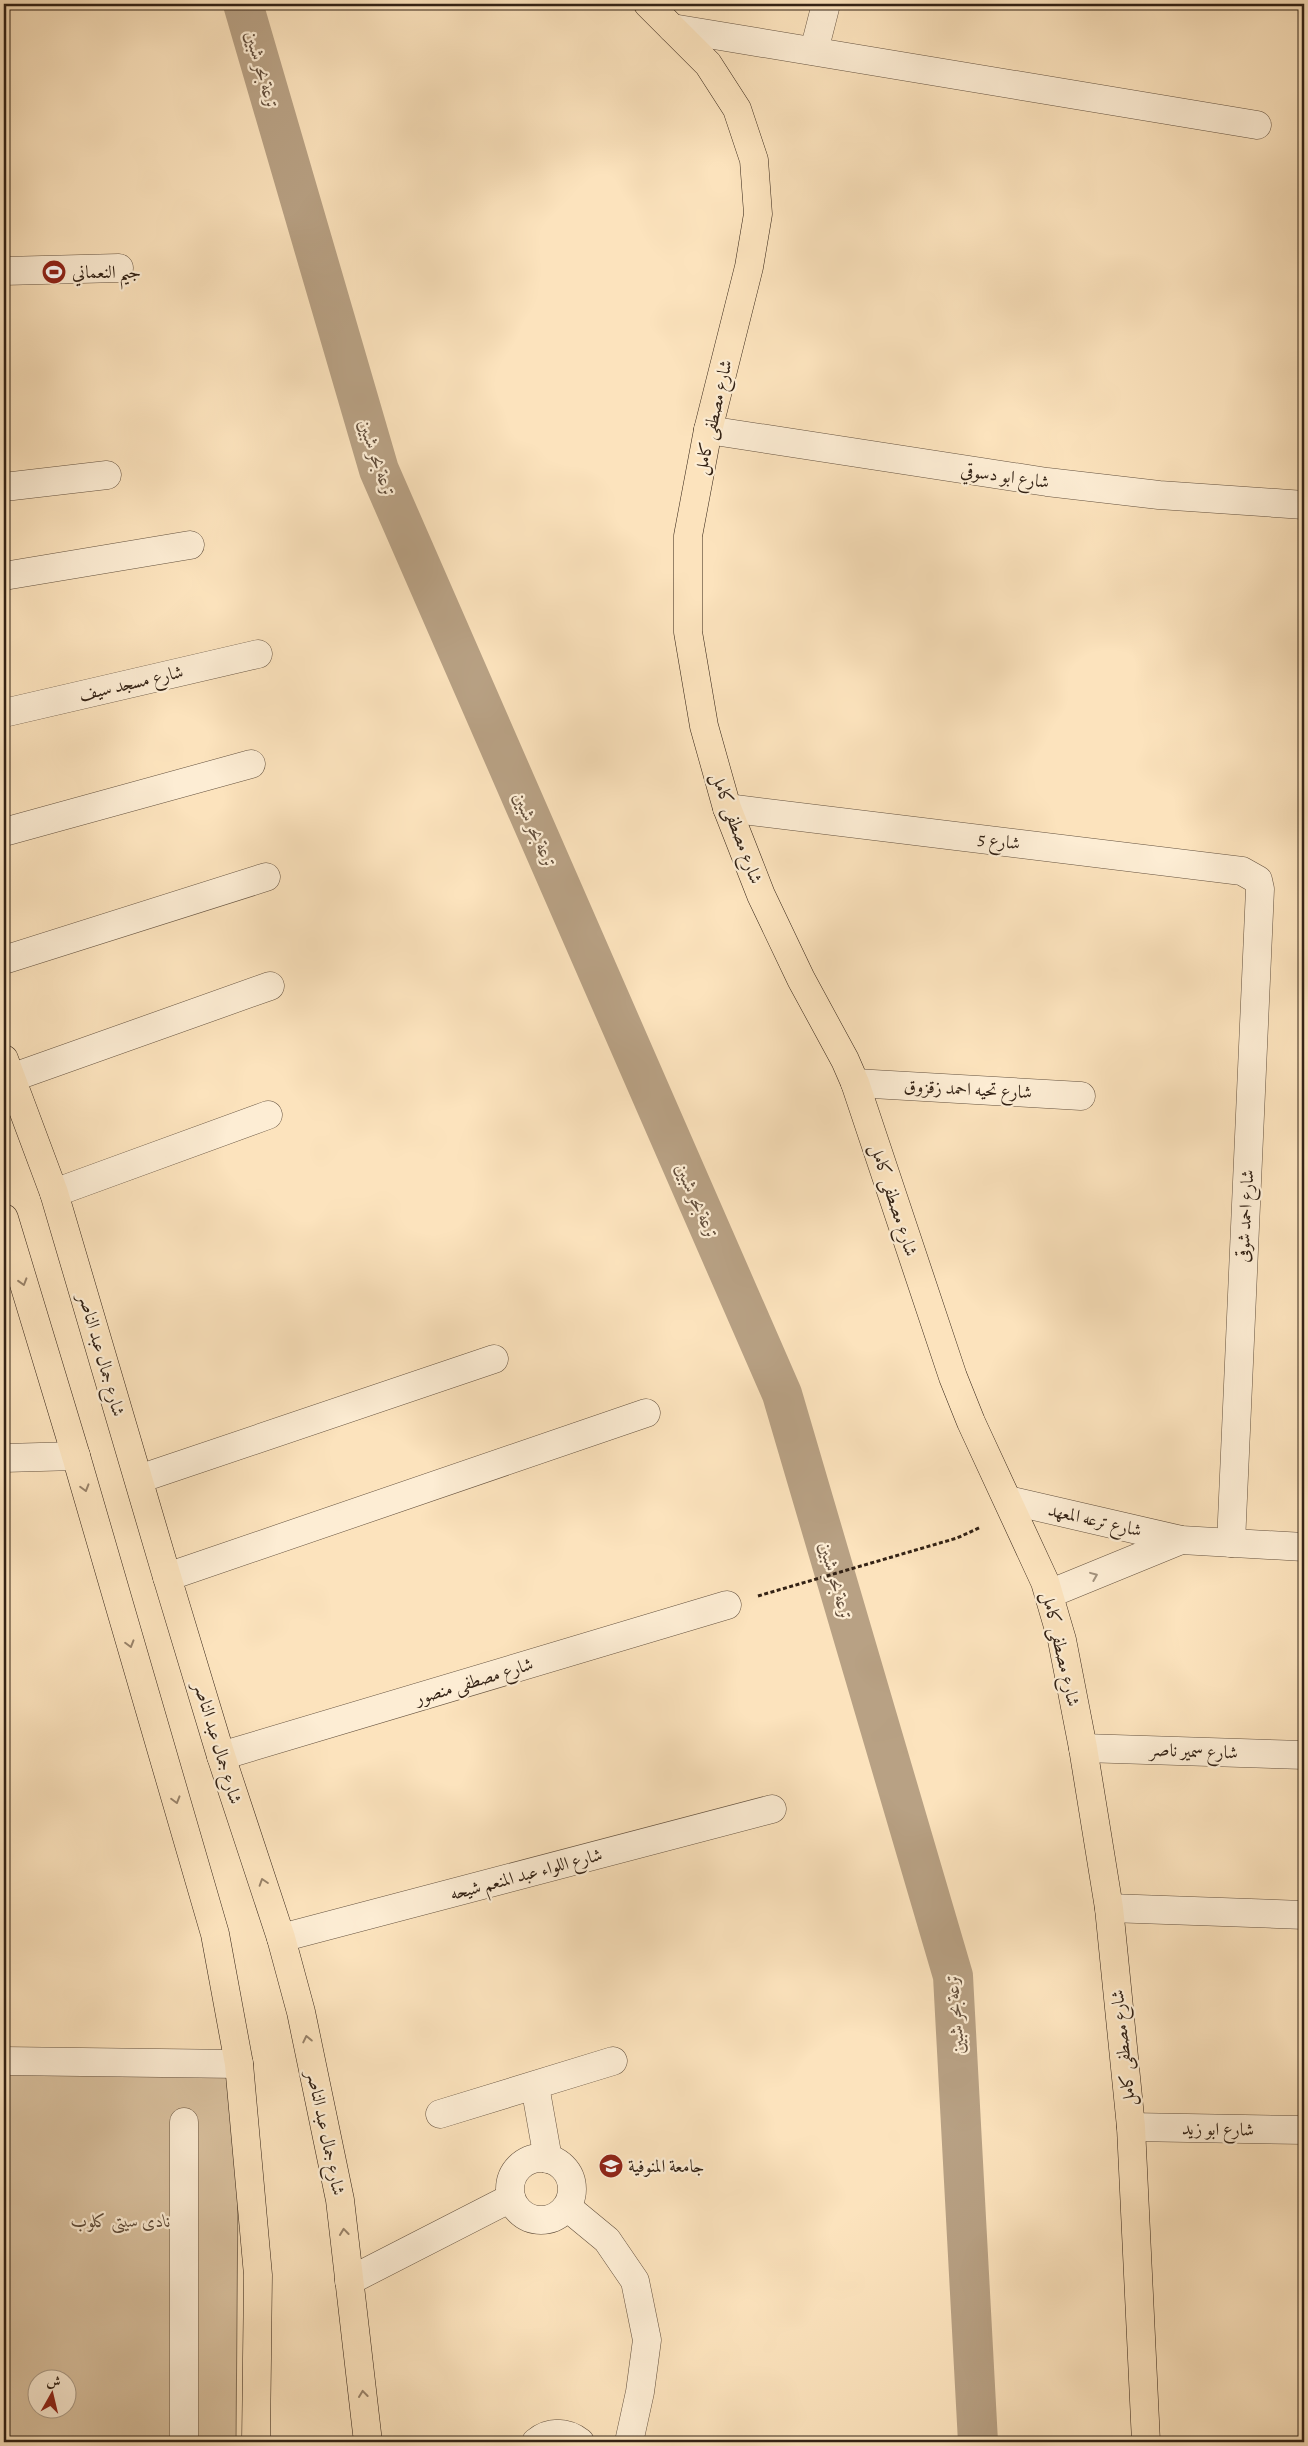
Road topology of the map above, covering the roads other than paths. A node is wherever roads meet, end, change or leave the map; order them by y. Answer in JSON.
{"nodes":[{"id":1,"x":648,"y":4,"type":"edge"},
{"id":2,"x":826,"y":4,"type":"edge"},
{"id":3,"x":672,"y":28,"type":"junction"},
{"id":4,"x":814,"y":52,"type":"junction"},
{"id":5,"x":1257,"y":125,"type":"dead end"},
{"id":6,"x":119,"y":268,"type":"dead end"},
{"id":7,"x":4,"y":271,"type":"edge"},
{"id":8,"x":708,"y":430,"type":"junction"},
{"id":9,"x":107,"y":475,"type":"dead end"},
{"id":10,"x":4,"y":487,"type":"edge"},
{"id":11,"x":1304,"y":505,"type":"edge"},
{"id":12,"x":190,"y":545,"type":"dead end"},
{"id":13,"x":4,"y":576,"type":"edge"},
{"id":14,"x":258,"y":654,"type":"dead end"},
{"id":15,"x":4,"y":713,"type":"edge"},
{"id":16,"x":251,"y":764,"type":"dead end"},
{"id":17,"x":727,"y":808,"type":"junction"},
{"id":18,"x":4,"y":832,"type":"edge"},
{"id":19,"x":266,"y":877,"type":"dead end"},
{"id":20,"x":1260,"y":890,"type":"joint"},
{"id":21,"x":4,"y":960,"type":"edge"},
{"id":22,"x":270,"y":986,"type":"dead end"},
{"id":23,"x":7,"y":1069,"type":"edge"},
{"id":24,"x":855,"y":1083,"type":"junction"},
{"id":25,"x":1082,"y":1096,"type":"dead end"},
{"id":26,"x":268,"y":1116,"type":"dead end"},
{"id":27,"x":54,"y":1193,"type":"junction"},
{"id":28,"x":4,"y":1218,"type":"edge"},
{"id":29,"x":494,"y":1359,"type":"dead end"},
{"id":30,"x":646,"y":1414,"type":"dead end"},
{"id":31,"x":76,"y":1456,"type":"junction"},
{"id":32,"x":4,"y":1458,"type":"edge"},
{"id":33,"x":139,"y":1479,"type":"junction"},
{"id":34,"x":1008,"y":1500,"type":"junction"},
{"id":35,"x":1181,"y":1540,"type":"junction"},
{"id":36,"x":1231,"y":1543,"type":"junction"},
{"id":37,"x":1304,"y":1547,"type":"edge"},
{"id":38,"x":167,"y":1577,"type":"junction"},
{"id":39,"x":1049,"y":1594,"type":"junction"},
{"id":40,"x":726,"y":1605,"type":"road end"},
{"id":41,"x":1083,"y":1748,"type":"junction"},
{"id":42,"x":1304,"y":1755,"type":"edge"},
{"id":43,"x":221,"y":1756,"type":"junction"},
{"id":44,"x":772,"y":1809,"type":"dead end"},
{"id":45,"x":1109,"y":1908,"type":"junction"},
{"id":46,"x":1304,"y":1915,"type":"edge"},
{"id":47,"x":281,"y":1938,"type":"junction"},
{"id":48,"x":4,"y":2061,"type":"edge"},
{"id":49,"x":613,"y":2061,"type":"dead end"},
{"id":50,"x":239,"y":2064,"type":"junction"},
{"id":51,"x":535,"y":2086,"type":"junction"},
{"id":52,"x":440,"y":2114,"type":"dead end"},
{"id":53,"x":184,"y":2122,"type":"dead end"},
{"id":54,"x":1131,"y":2128,"type":"junction"},
{"id":55,"x":1304,"y":2130,"type":"edge"},
{"id":56,"x":548,"y":2159,"type":"junction"},
{"id":57,"x":511,"y":2198,"type":"junction"},
{"id":58,"x":567,"y":2207,"type":"junction"},
{"id":59,"x":349,"y":2281,"type":"junction"},
{"id":60,"x":184,"y":2442,"type":"edge"},
{"id":61,"x":256,"y":2442,"type":"edge"},
{"id":62,"x":368,"y":2442,"type":"edge"},
{"id":63,"x":536,"y":2442,"type":"edge"},
{"id":64,"x":580,"y":2442,"type":"edge"},
{"id":65,"x":629,"y":2442,"type":"edge"},
{"id":66,"x":1146,"y":2442,"type":"edge"}],
"edges":[{"from":1,"to":3,"type":"main road","name":"شارع مصطفى كامل"},
{"from":2,"to":4,"type":"street"},
{"from":3,"to":4,"type":"street"},
{"from":3,"to":8,"type":"main road","name":"شارع مصطفى كامل"},
{"from":4,"to":5,"type":"street"},
{"from":6,"to":7,"type":"street"},
{"from":8,"to":11,"type":"street","name":"شارع ابو دسوقي"},
{"from":8,"to":17,"type":"main road","name":"شارع مصطفى كامل"},
{"from":9,"to":10,"type":"street"},
{"from":12,"to":13,"type":"street"},
{"from":14,"to":15,"type":"street","name":"شارع مسجد سيف"},
{"from":16,"to":18,"type":"street"},
{"from":17,"to":20,"type":"street","name":"شارع 5"},
{"from":17,"to":24,"type":"main road","name":"شارع مصطفى كامل"},
{"from":19,"to":21,"type":"street"},
{"from":20,"to":36,"type":"street","name":"شارع احمد شوقى"},
{"from":22,"to":23,"type":"street"},
{"from":23,"to":27,"type":"main road","name":"شارع جمال عبد الناصر"},
{"from":24,"to":25,"type":"street","name":"شارع تحيه احمد زقزوق"},
{"from":24,"to":34,"type":"main road","name":"شارع مصطفى كامل"},
{"from":26,"to":27,"type":"street"},
{"from":27,"to":33,"type":"main road","name":"شارع جمال عبد الناصر"},
{"from":28,"to":31,"type":"main road","one_way":true},
{"from":29,"to":33,"type":"street"},
{"from":30,"to":38,"type":"street"},
{"from":31,"to":32,"type":"street"},
{"from":31,"to":50,"type":"main road","one_way":true},
{"from":33,"to":38,"type":"main road","name":"شارع جمال عبد الناصر"},
{"from":34,"to":35,"type":"street","name":"شارع ترعه المعهد"},
{"from":34,"to":39,"type":"main road","name":"شارع مصطفى كامل"},
{"from":35,"to":36,"type":"street","name":"شارع ترعه المعهد"},
{"from":39,"to":35,"type":"street","name":"شارع ترعه المعهد","one_way":true},
{"from":36,"to":37,"type":"street","name":"شارع ترعه المعهد"},
{"from":38,"to":43,"type":"main road","name":"شارع جمال عبد الناصر"},
{"from":39,"to":41,"type":"main road","name":"شارع مصطفى كامل"},
{"from":40,"to":43,"type":"street","name":"شارع مصطفى منصور"},
{"from":41,"to":42,"type":"street","name":"شارع سمير ناصر"},
{"from":41,"to":45,"type":"main road","name":"شارع مصطفى كامل"},
{"from":47,"to":43,"type":"main road","name":"شارع جمال عبد الناصر","one_way":true},
{"from":44,"to":47,"type":"street","name":"شارع اللواء عبد المنعم شيحه"},
{"from":45,"to":46,"type":"street"},
{"from":45,"to":54,"type":"main road","name":"شارع مصطفى كامل"},
{"from":59,"to":47,"type":"main road","name":"شارع جمال عبد الناصر","one_way":true},
{"from":48,"to":50,"type":"street"},
{"from":49,"to":51,"type":"street"},
{"from":50,"to":61,"type":"main road"},
{"from":51,"to":52,"type":"street"},
{"from":51,"to":56,"type":"street"},
{"from":53,"to":60,"type":"street"},
{"from":54,"to":55,"type":"street","name":"شارع ابو زيد"},
{"from":54,"to":66,"type":"main road","name":"شارع مصطفى كامل"},
{"from":56,"to":57,"type":"street"},
{"from":56,"to":58,"type":"street"},
{"from":57,"to":58,"type":"street"},
{"from":57,"to":59,"type":"street"},
{"from":58,"to":65,"type":"street"},
{"from":62,"to":59,"type":"main road","name":"شارع جمال عبد الناصر","one_way":true},
{"from":63,"to":64,"type":"street"}]}
